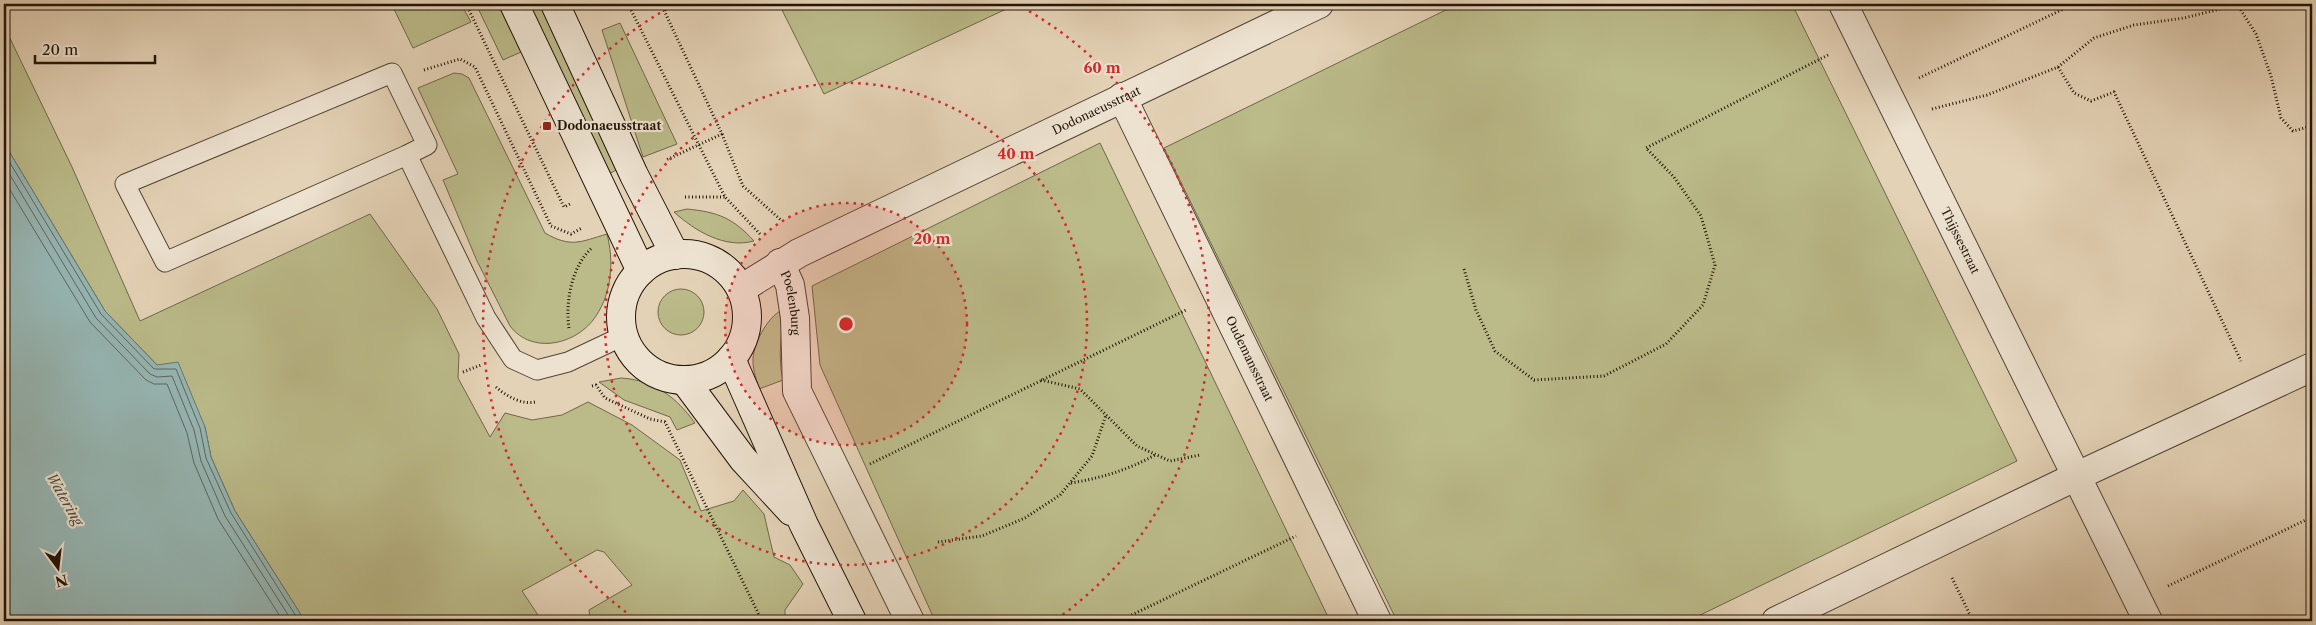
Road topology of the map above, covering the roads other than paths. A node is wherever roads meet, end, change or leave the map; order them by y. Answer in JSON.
{"nodes":[{"id":1,"x":514,"y":4,"type":"edge"},
{"id":2,"x":554,"y":4,"type":"edge"},
{"id":3,"x":1319,"y":4,"type":"edge"},
{"id":4,"x":1843,"y":4,"type":"edge"},
{"id":5,"x":1122,"y":97,"type":"junction"},
{"id":6,"x":407,"y":155,"type":"junction"},
{"id":7,"x":674,"y":255,"type":"junction"},
{"id":8,"x":780,"y":263,"type":"junction"},
{"id":9,"x":641,"y":271,"type":"junction"},
{"id":10,"x":741,"y":290,"type":"junction"},
{"id":11,"x":623,"y":336,"type":"junction"},
{"id":12,"x":732,"y":359,"type":"junction"},
{"id":13,"x":2312,"y":367,"type":"edge"},
{"id":14,"x":685,"y":381,"type":"junction"},
{"id":15,"x":2077,"y":476,"type":"junction"},
{"id":16,"x":804,"y":525,"type":"junction"},
{"id":17,"x":2143,"y":611,"type":"edge"},
{"id":18,"x":852,"y":621,"type":"edge"},
{"id":19,"x":910,"y":621,"type":"edge"},
{"id":20,"x":1377,"y":621,"type":"edge"},
{"id":21,"x":1776,"y":621,"type":"edge"}],
"edges":[{"from":1,"to":9,"type":"street"},
{"from":2,"to":7,"type":"street"},
{"from":3,"to":5,"type":"street","name":"Dodonaeusstraat"},
{"from":4,"to":15,"type":"street","name":"Thijssestraat"},
{"from":5,"to":8,"type":"street","name":"Dodonaeusstraat"},
{"from":5,"to":20,"type":"street","name":"Oudemansstraat"},
{"from":6,"to":6,"type":"lane"},
{"from":6,"to":11,"type":"lane"},
{"from":7,"to":9,"type":"street"},
{"from":7,"to":10,"type":"street"},
{"from":8,"to":10,"type":"street","name":"Dodonaeusstraat"},
{"from":8,"to":19,"type":"street","name":"Poelenburg"},
{"from":9,"to":11,"type":"street"},
{"from":10,"to":12,"type":"street"},
{"from":11,"to":14,"type":"street"},
{"from":12,"to":14,"type":"street"},
{"from":12,"to":16,"type":"street"},
{"from":13,"to":15,"type":"street"},
{"from":14,"to":16,"type":"street"},
{"from":15,"to":17,"type":"street","name":"Thijssestraat"},
{"from":15,"to":21,"type":"street"},
{"from":16,"to":18,"type":"street"}]}
